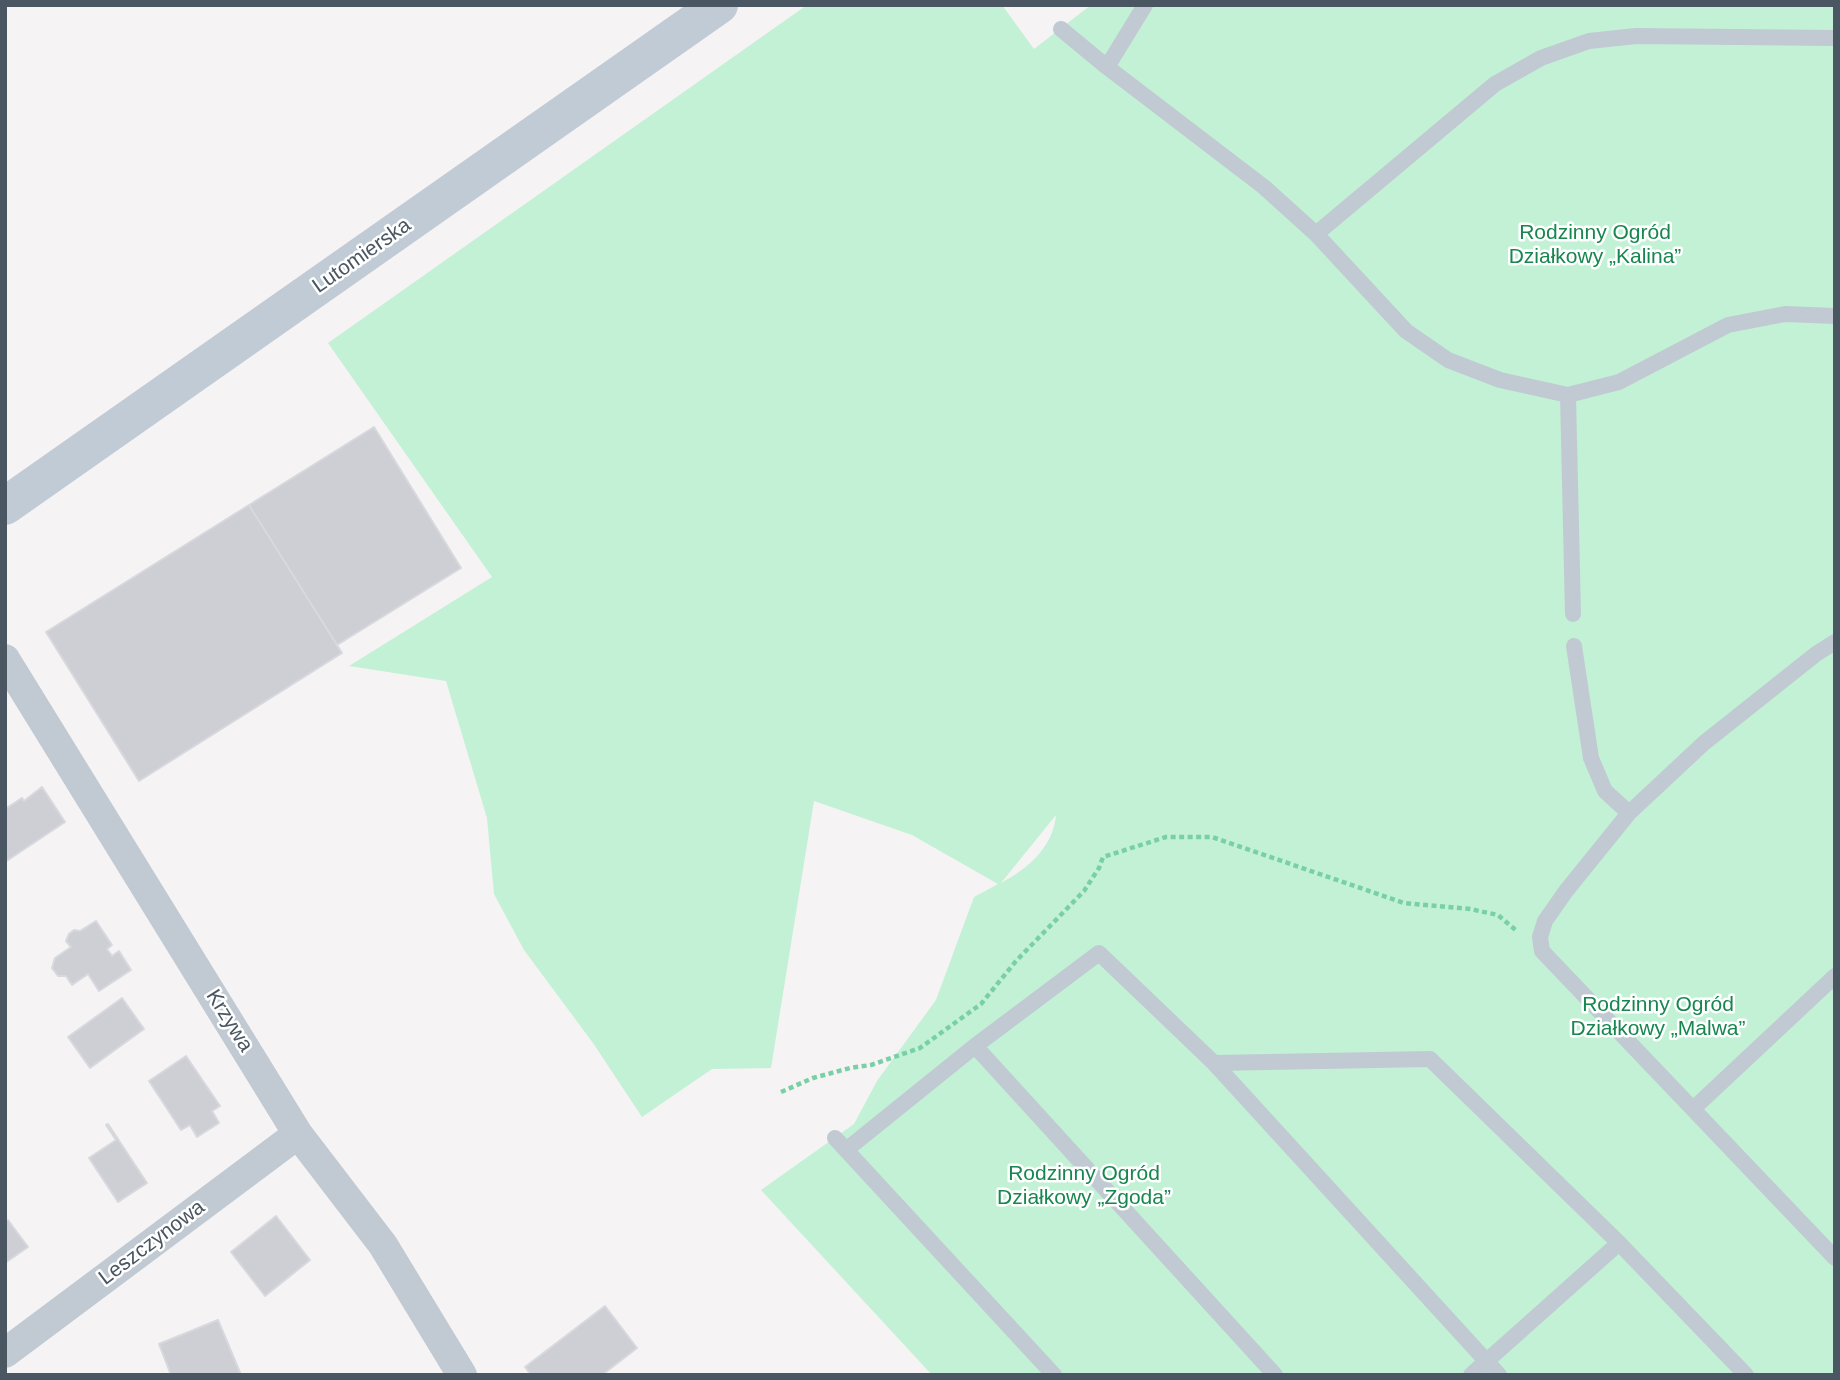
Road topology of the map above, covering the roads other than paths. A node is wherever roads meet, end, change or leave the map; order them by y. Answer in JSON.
{"nodes":[{"id":1,"x":719,"y":5,"type":"edge"},
{"id":2,"x":1145,"y":5,"type":"edge"},
{"id":3,"x":1061,"y":29,"type":"dead end"},
{"id":4,"x":1835,"y":38,"type":"edge"},
{"id":5,"x":1107,"y":67,"type":"junction"},
{"id":6,"x":1316,"y":234,"type":"junction"},
{"id":7,"x":1835,"y":316,"type":"edge"},
{"id":8,"x":1568,"y":395,"type":"junction"},
{"id":9,"x":5,"y":506,"type":"edge"},
{"id":10,"x":1573,"y":614,"type":"dead end"},
{"id":11,"x":1835,"y":642,"type":"edge"},
{"id":12,"x":1574,"y":646,"type":"dead end"},
{"id":13,"x":5,"y":660,"type":"edge"},
{"id":14,"x":1629,"y":813,"type":"junction"},
{"id":15,"x":1835,"y":976,"type":"edge"},
{"id":16,"x":975,"y":1046,"type":"junction"},
{"id":17,"x":1214,"y":1063,"type":"junction"},
{"id":18,"x":1693,"y":1109,"type":"junction"},
{"id":19,"x":298,"y":1134,"type":"junction"},
{"id":20,"x":1619,"y":1243,"type":"junction"},
{"id":21,"x":1835,"y":1258,"type":"edge"},
{"id":22,"x":5,"y":1353,"type":"edge"},
{"id":23,"x":1486,"y":1362,"type":"junction"},
{"id":24,"x":462,"y":1375,"type":"edge"},
{"id":25,"x":1054,"y":1375,"type":"edge"},
{"id":26,"x":1275,"y":1375,"type":"edge"},
{"id":27,"x":1471,"y":1375,"type":"edge"},
{"id":28,"x":1499,"y":1375,"type":"edge"},
{"id":29,"x":1746,"y":1375,"type":"edge"}],
"edges":[{"from":1,"to":9,"type":"main road","name":"Lutomierska"},
{"from":2,"to":5,"type":"lane"},
{"from":3,"to":5,"type":"lane"},
{"from":4,"to":6,"type":"lane"},
{"from":5,"to":6,"type":"lane"},
{"from":6,"to":8,"type":"lane"},
{"from":7,"to":8,"type":"lane"},
{"from":8,"to":10,"type":"lane"},
{"from":11,"to":14,"type":"lane"},
{"from":12,"to":14,"type":"lane"},
{"from":13,"to":19,"type":"street","name":"Krzywa"},
{"from":14,"to":18,"type":"lane"},
{"from":15,"to":18,"type":"lane"},
{"from":16,"to":17,"type":"lane"},
{"from":16,"to":25,"type":"lane"},
{"from":16,"to":26,"type":"lane"},
{"from":17,"to":20,"type":"lane"},
{"from":17,"to":23,"type":"lane"},
{"from":18,"to":21,"type":"lane"},
{"from":19,"to":22,"type":"street","name":"Leszczynowa"},
{"from":19,"to":24,"type":"street","name":"Krzywa"},
{"from":20,"to":23,"type":"lane"},
{"from":20,"to":29,"type":"lane"},
{"from":23,"to":27,"type":"lane"},
{"from":23,"to":28,"type":"lane"}]}
